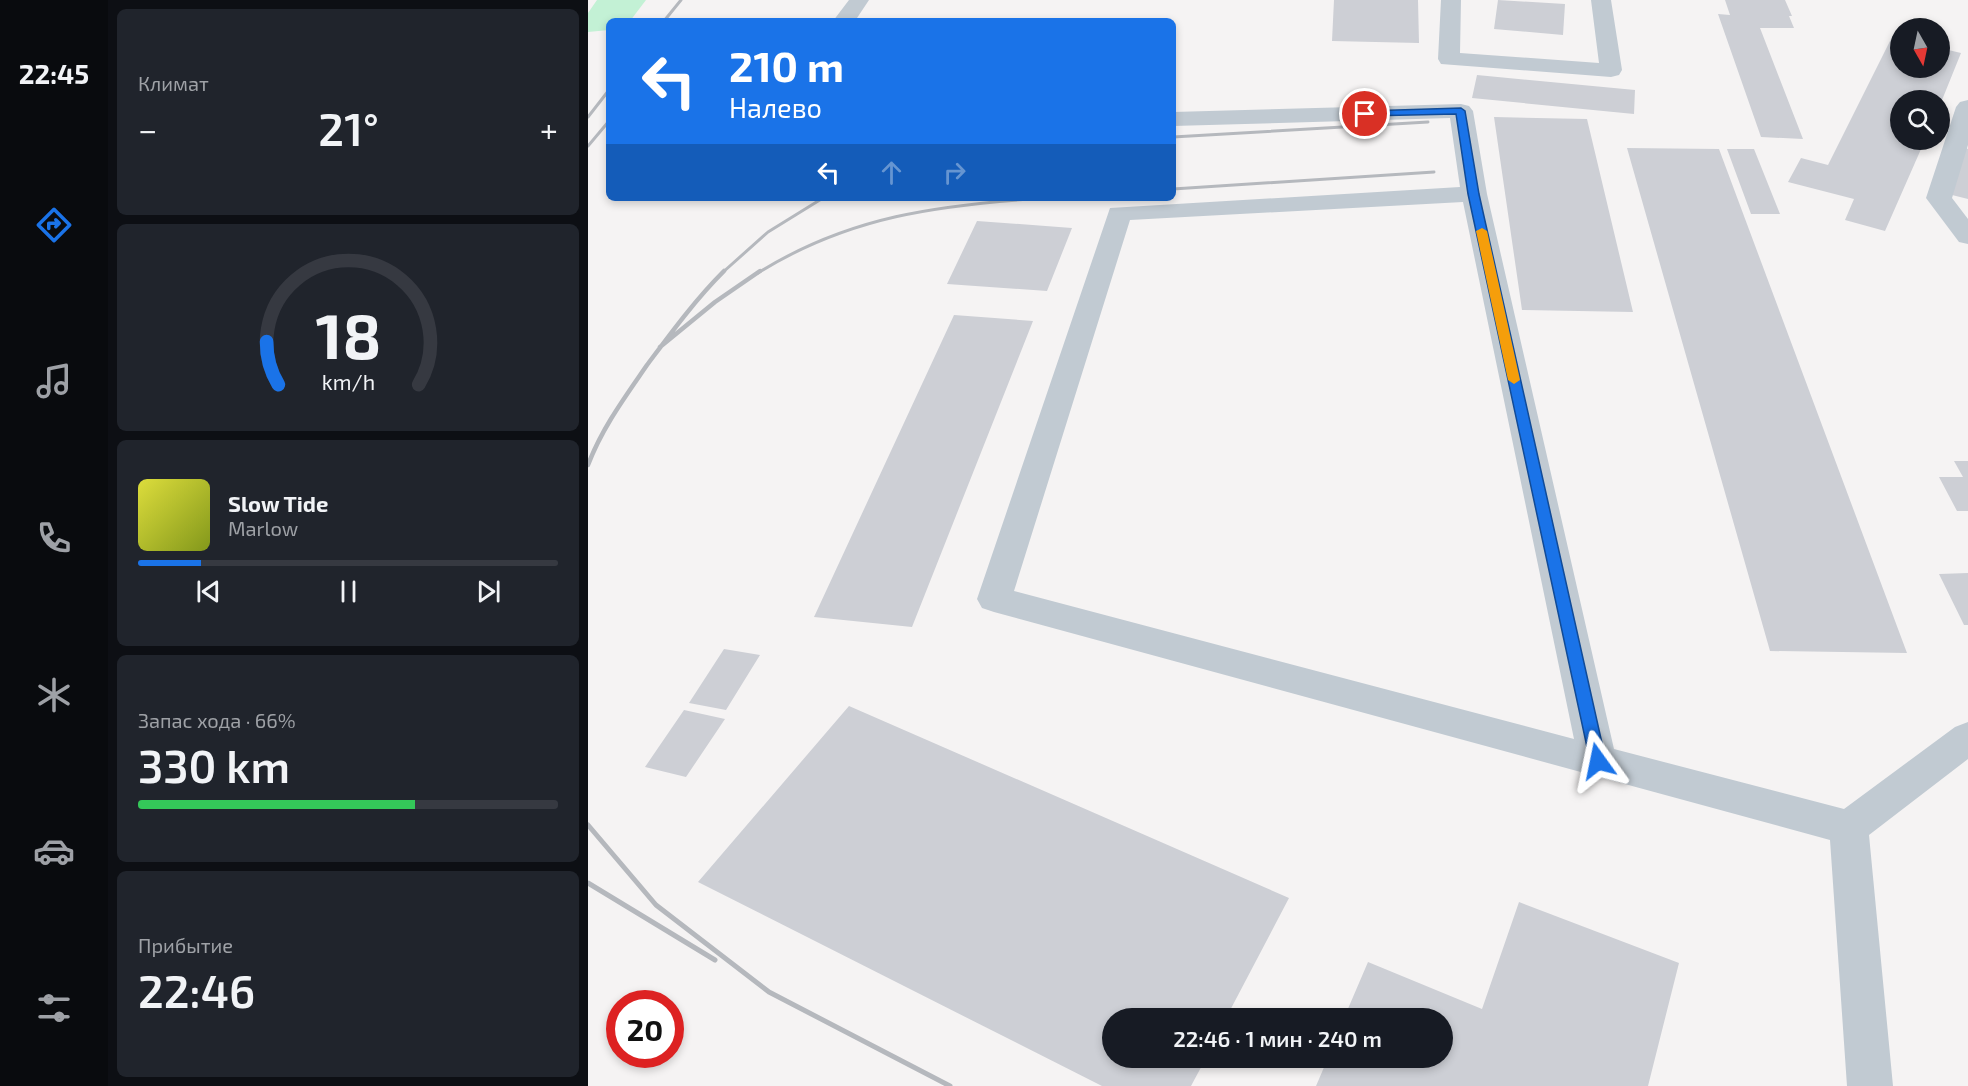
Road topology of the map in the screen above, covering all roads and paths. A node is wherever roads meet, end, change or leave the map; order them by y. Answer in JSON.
{"nodes":[{"id":1,"x":859,"y":0,"type":"edge"},
{"id":2,"x":1451,"y":0,"type":"edge"},
{"id":3,"x":1601,"y":0,"type":"edge"},
{"id":4,"x":846,"y":18,"type":"edge"},
{"id":5,"x":1968,"y":107,"type":"edge"},
{"id":6,"x":1176,"y":119,"type":"edge"},
{"id":7,"x":1474,"y":194,"type":"junction"},
{"id":8,"x":1968,"y":236,"type":"edge"},
{"id":9,"x":1968,"y":738,"type":"edge"},
{"id":10,"x":1598,"y":761,"type":"junction"},
{"id":11,"x":1849,"y":828,"type":"junction"},
{"id":12,"x":1870,"y":1086,"type":"edge"}],
"edges":[{"from":1,"to":4,"type":"lane"},
{"from":2,"to":3,"type":"lane"},
{"from":5,"to":8,"type":"lane"},
{"from":6,"to":7,"type":"lane"},
{"from":7,"to":10,"type":"lane"},
{"from":7,"to":10,"type":"lane"},
{"from":9,"to":11,"type":"lane"},
{"from":10,"to":11,"type":"lane"},
{"from":11,"to":12,"type":"lane"}]}
